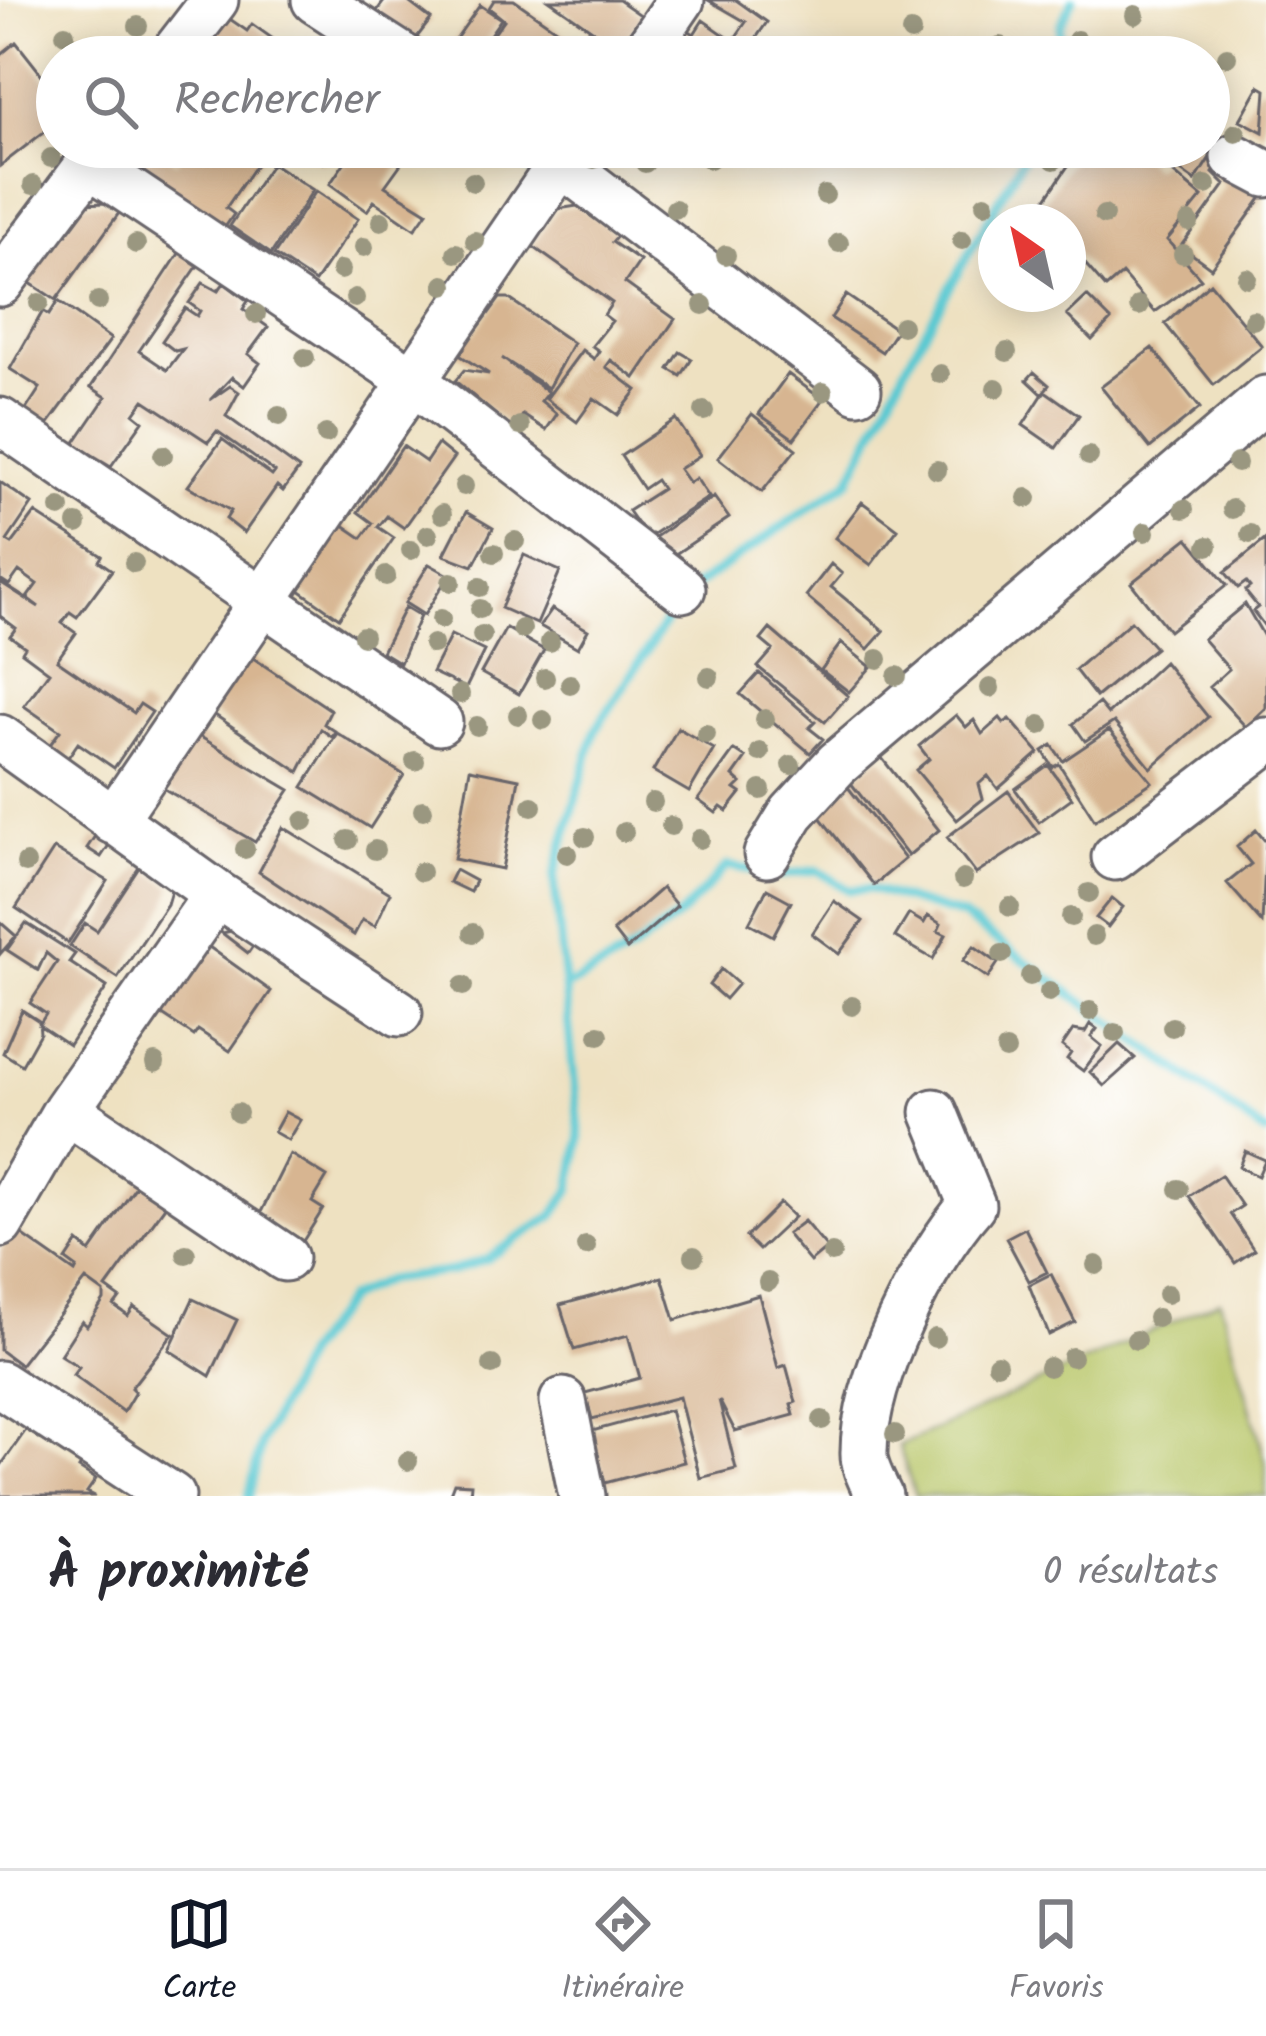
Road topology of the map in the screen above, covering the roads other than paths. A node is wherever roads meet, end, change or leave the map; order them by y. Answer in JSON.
{"nodes":[{"id":1,"x":215,"y":0,"type":"edge"},
{"id":2,"x":315,"y":0,"type":"edge"},
{"id":3,"x":681,"y":0,"type":"edge"},
{"id":4,"x":187,"y":36,"type":"edge"},
{"id":5,"x":371,"y":36,"type":"edge"},
{"id":6,"x":656,"y":36,"type":"edge"},
{"id":7,"x":86,"y":168,"type":"edge"},
{"id":8,"x":112,"y":168,"type":"edge"},
{"id":9,"x":547,"y":168,"type":"edge"},
{"id":10,"x":578,"y":168,"type":"edge"},
{"id":11,"x":0,"y":283,"type":"edge"},
{"id":12,"x":409,"y":378,"type":"junction"},
{"id":13,"x":858,"y":390,"type":"dead end"},
{"id":14,"x":1261,"y":413,"type":"edge"},
{"id":15,"x":0,"y":421,"type":"edge"},
{"id":16,"x":682,"y":589,"type":"dead end"},
{"id":17,"x":262,"y":599,"type":"junction"},
{"id":18,"x":439,"y":722,"type":"dead end"},
{"id":19,"x":0,"y":738,"type":"edge"},
{"id":20,"x":1266,"y":741,"type":"edge"},
{"id":21,"x":113,"y":821,"type":"junction"},
{"id":22,"x":766,"y":854,"type":"dead end"},
{"id":23,"x":1115,"y":857,"type":"dead end"},
{"id":24,"x":217,"y":894,"type":"junction"},
{"id":25,"x":399,"y":1013,"type":"dead end"},
{"id":26,"x":66,"y":1110,"type":"junction"},
{"id":27,"x":934,"y":1112,"type":"dead end"},
{"id":28,"x":0,"y":1224,"type":"edge"},
{"id":29,"x":285,"y":1258,"type":"dead end"},
{"id":30,"x":0,"y":1384,"type":"edge"},
{"id":31,"x":563,"y":1401,"type":"dead end"},
{"id":32,"x":172,"y":1496,"type":"edge"},
{"id":33,"x":582,"y":1496,"type":"edge"},
{"id":34,"x":879,"y":1496,"type":"edge"}],
"edges":[{"from":1,"to":4,"type":"street"},
{"from":2,"to":5,"type":"street"},
{"from":3,"to":6,"type":"street"},
{"from":7,"to":11,"type":"street"},
{"from":8,"to":12,"type":"street"},
{"from":9,"to":12,"type":"street"},
{"from":10,"to":13,"type":"street"},
{"from":12,"to":16,"type":"street"},
{"from":12,"to":17,"type":"street"},
{"from":14,"to":22,"type":"street"},
{"from":15,"to":17,"type":"street"},
{"from":17,"to":18,"type":"street"},
{"from":17,"to":21,"type":"street"},
{"from":19,"to":21,"type":"street"},
{"from":20,"to":23,"type":"street"},
{"from":21,"to":24,"type":"street"},
{"from":24,"to":25,"type":"street"},
{"from":24,"to":26,"type":"street"},
{"from":26,"to":28,"type":"street"},
{"from":26,"to":29,"type":"street"},
{"from":27,"to":34,"type":"street"},
{"from":30,"to":32,"type":"street"},
{"from":31,"to":33,"type":"street"}]}
